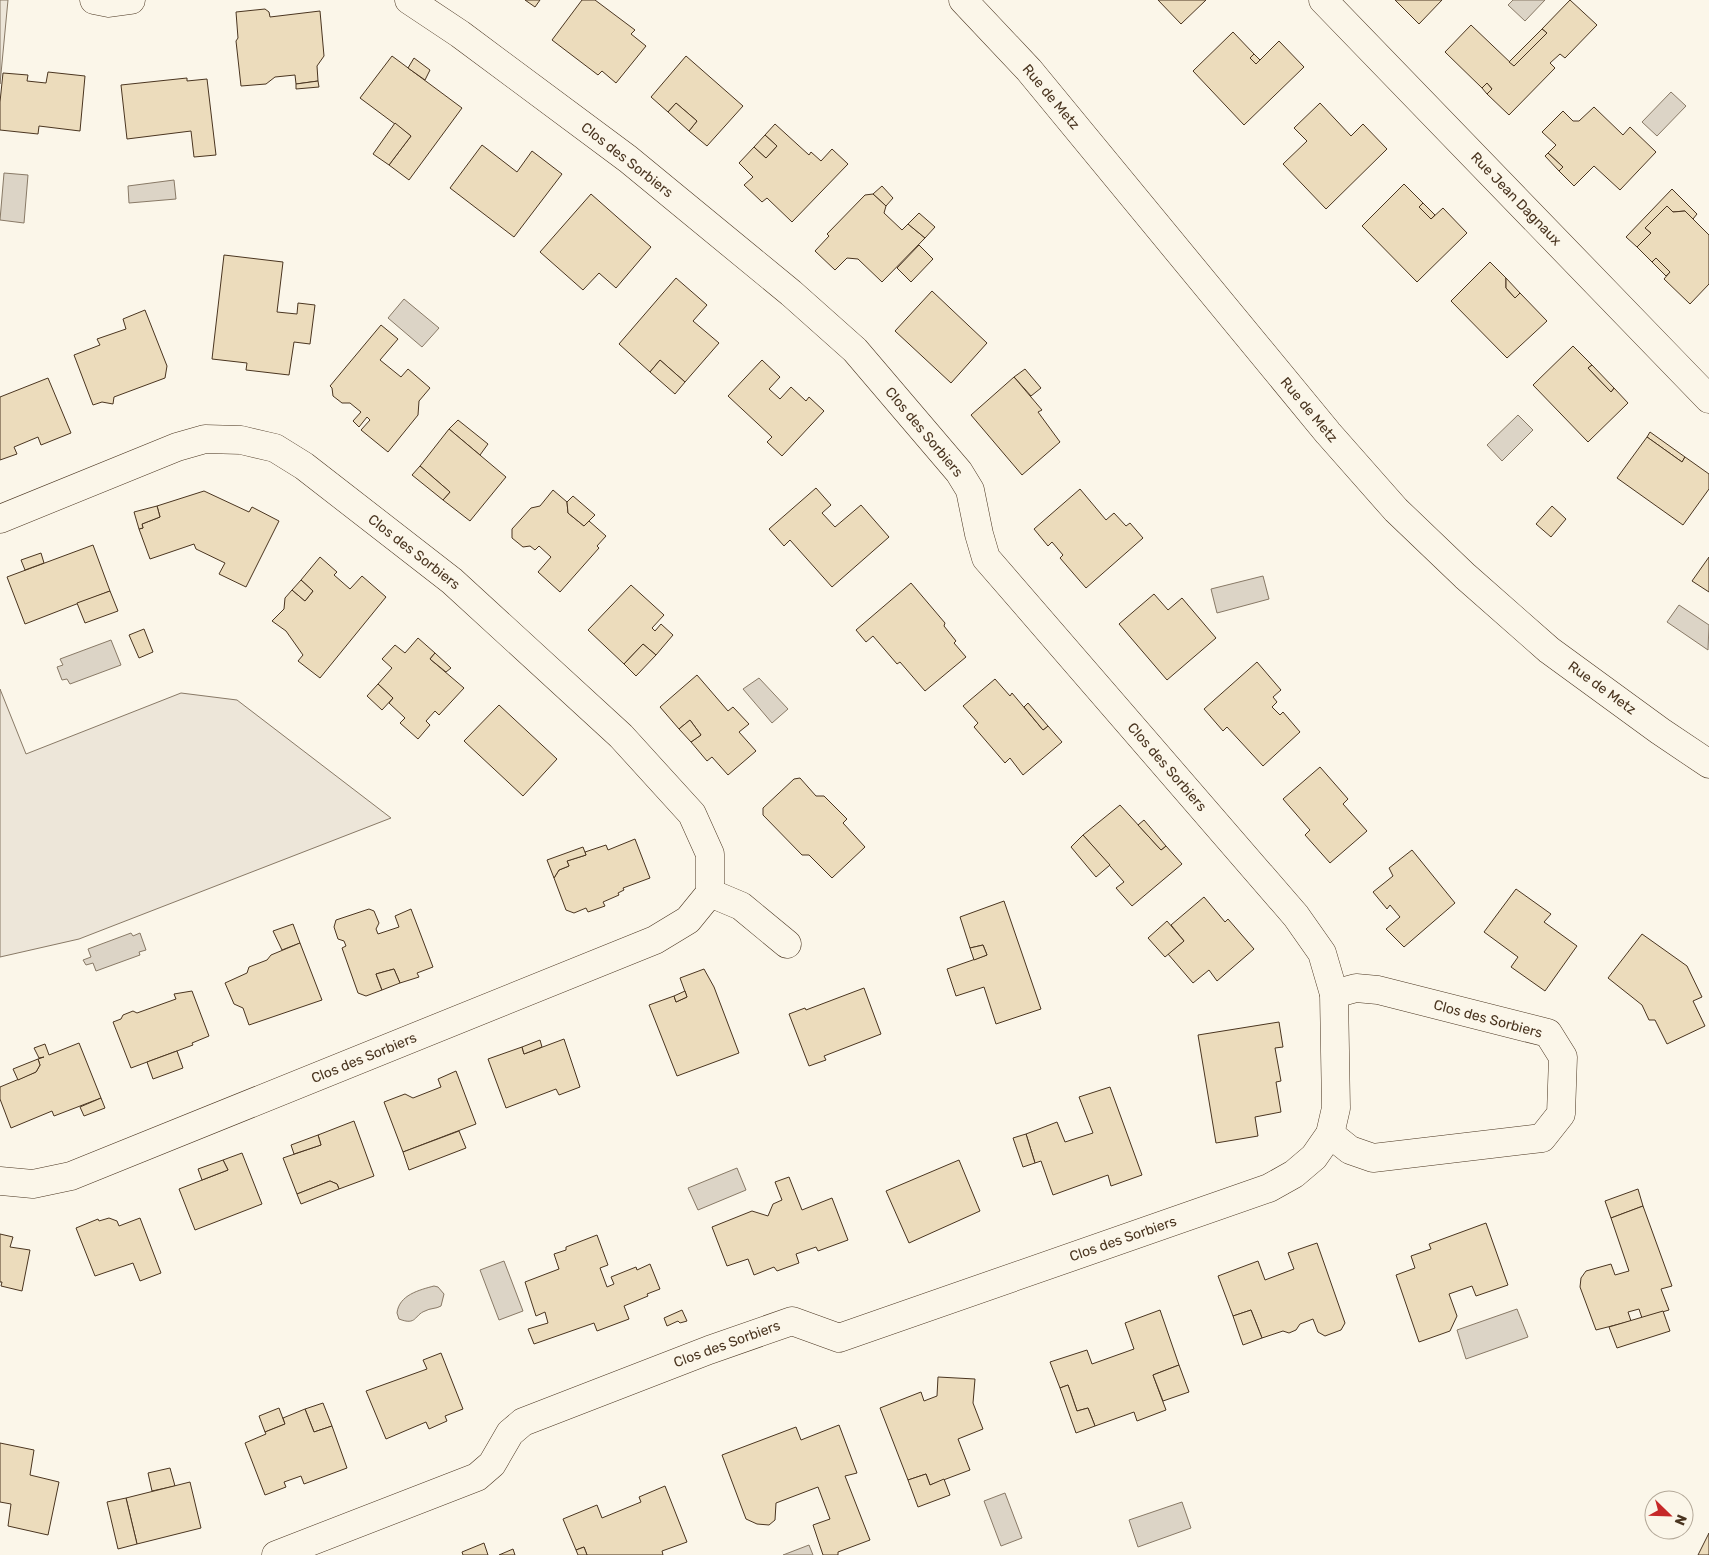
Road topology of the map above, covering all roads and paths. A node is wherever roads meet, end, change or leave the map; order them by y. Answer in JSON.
{"nodes":[{"id":1,"x":94,"y":0,"type":"edge"},
{"id":2,"x":131,"y":0,"type":"edge"},
{"id":3,"x":409,"y":0,"type":"edge"},
{"id":4,"x":963,"y":0,"type":"edge"},
{"id":5,"x":1323,"y":0,"type":"edge"},
{"id":6,"x":1709,"y":399,"type":"edge"},
{"id":7,"x":0,"y":519,"type":"edge"},
{"id":8,"x":1709,"y":764,"type":"edge"},
{"id":9,"x":710,"y":893,"type":"junction"},
{"id":10,"x":787,"y":944,"type":"dead end"},
{"id":11,"x":1334,"y":994,"type":"junction"},
{"id":12,"x":1330,"y":1134,"type":"junction"},
{"id":13,"x":0,"y":1181,"type":"edge"},
{"id":14,"x":276,"y":1555,"type":"edge"}],
"edges":[{"from":1,"to":2,"type":"street"},
{"from":3,"to":11,"type":"street","name":"Clos des Sorbiers"},
{"from":4,"to":8,"type":"street","name":"Rue de Metz"},
{"from":5,"to":6,"type":"street","name":"Rue Jean Dagnaux"},
{"from":7,"to":9,"type":"street","name":"Clos des Sorbiers"},
{"from":9,"to":10,"type":"street"},
{"from":9,"to":13,"type":"street","name":"Clos des Sorbiers"},
{"from":11,"to":12,"type":"street","name":"Clos des Sorbiers"},
{"from":11,"to":12,"type":"street","name":"Clos des Sorbiers"},
{"from":12,"to":14,"type":"street","name":"Clos des Sorbiers"}]}
